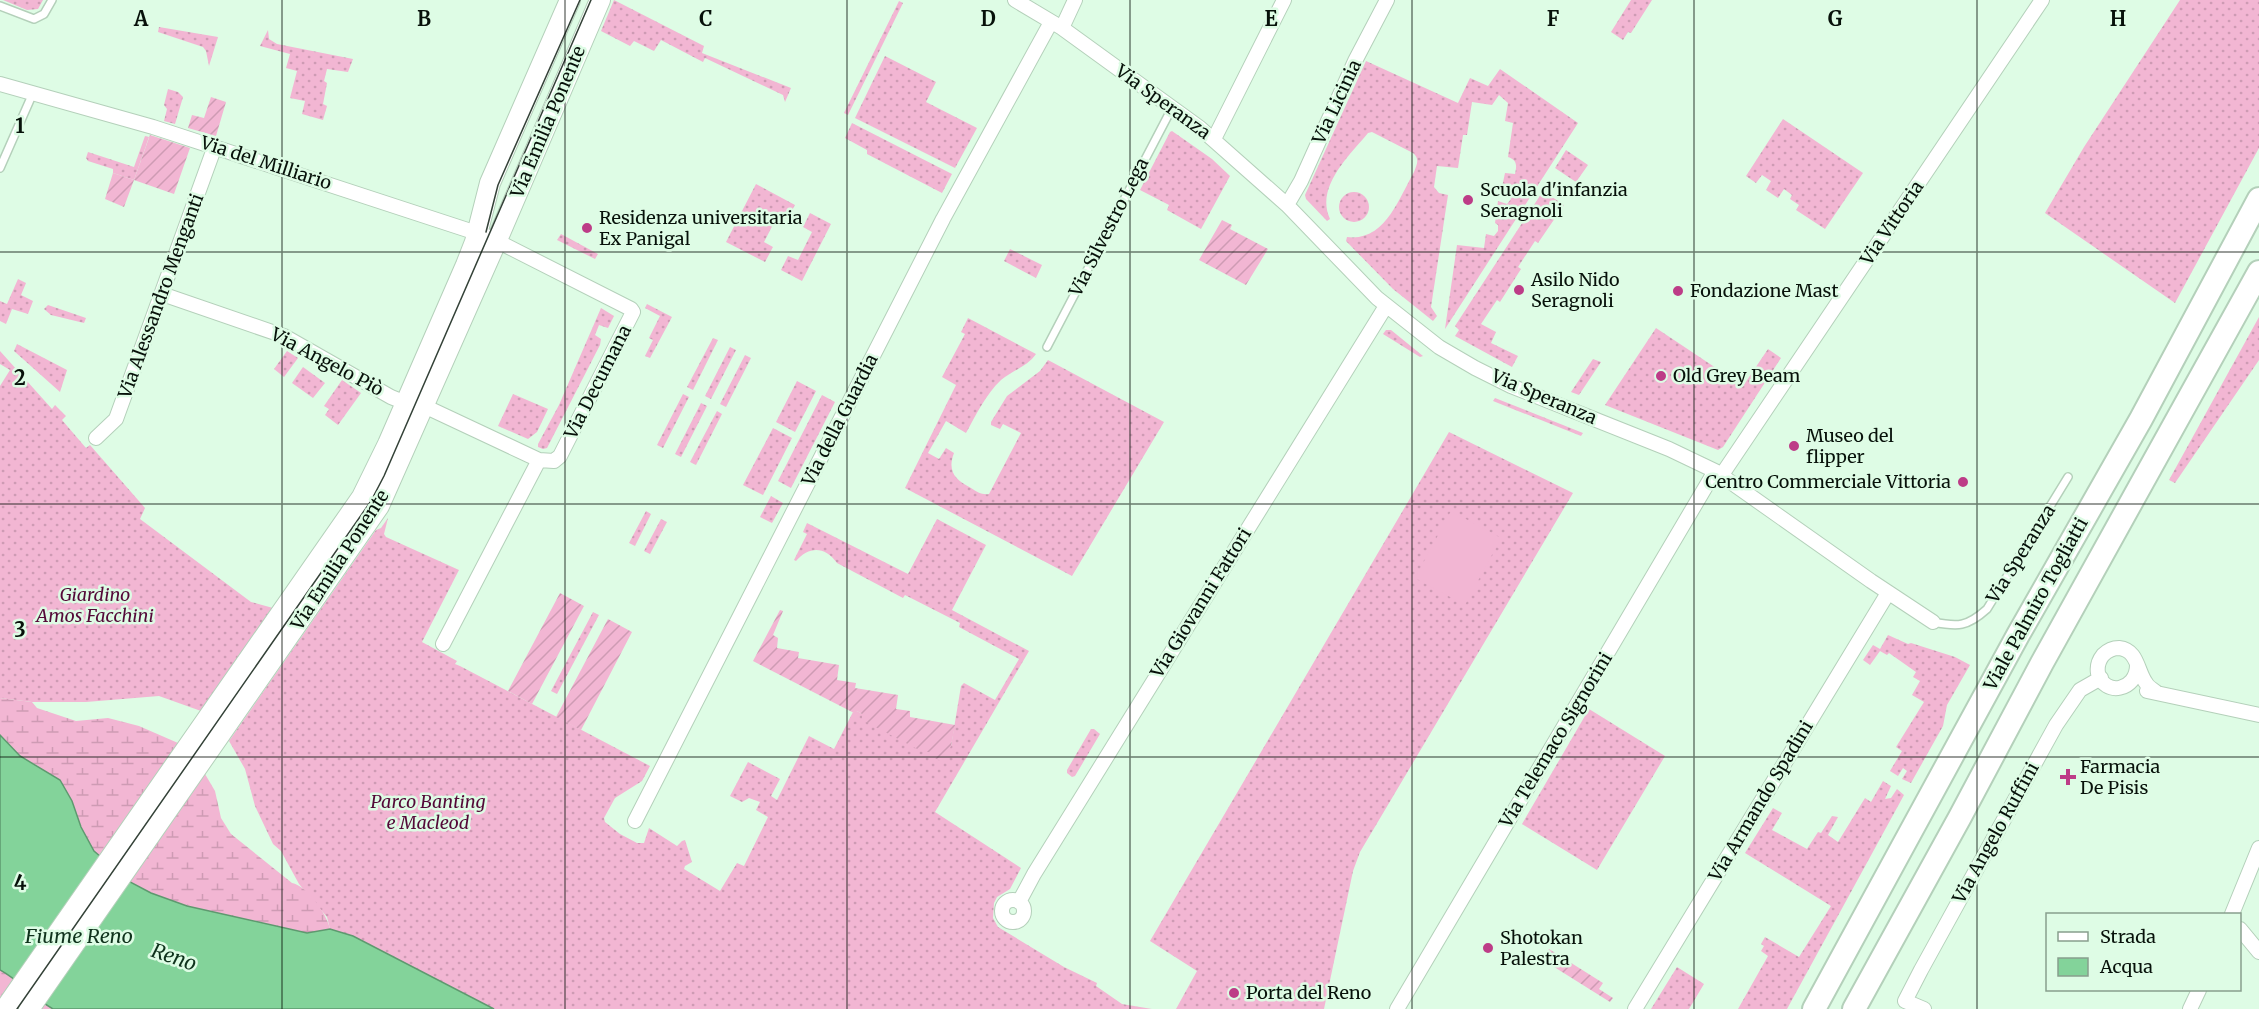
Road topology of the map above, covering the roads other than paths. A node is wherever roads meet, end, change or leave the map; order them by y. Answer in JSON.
{"nodes":[{"id":1,"x":52,"y":0,"type":"edge"},
{"id":2,"x":570,"y":0,"type":"edge"},
{"id":3,"x":600,"y":0,"type":"edge"},
{"id":4,"x":1015,"y":0,"type":"edge"},
{"id":5,"x":1075,"y":0,"type":"edge"},
{"id":6,"x":1284,"y":0,"type":"edge"},
{"id":7,"x":1387,"y":0,"type":"edge"},
{"id":8,"x":2042,"y":0,"type":"edge"},
{"id":9,"x":0,"y":6,"type":"edge"},
{"id":10,"x":1056,"y":25,"type":"junction"},
{"id":11,"x":0,"y":84,"type":"edge"},
{"id":12,"x":33,"y":93,"type":"junction"},
{"id":13,"x":1173,"y":107,"type":"junction"},
{"id":14,"x":1214,"y":139,"type":"junction"},
{"id":15,"x":215,"y":146,"type":"junction"},
{"id":16,"x":0,"y":168,"type":"edge"},
{"id":17,"x":2259,"y":199,"type":"edge"},
{"id":18,"x":1287,"y":205,"type":"junction"},
{"id":19,"x":477,"y":233,"type":"junction"},
{"id":20,"x":497,"y":240,"type":"junction"},
{"id":21,"x":2259,"y":272,"type":"edge"},
{"id":22,"x":162,"y":294,"type":"junction"},
{"id":23,"x":1386,"y":306,"type":"junction"},
{"id":24,"x":1047,"y":347,"type":"dead end"},
{"id":25,"x":415,"y":405,"type":"junction"},
{"id":26,"x":96,"y":438,"type":"dead end"},
{"id":27,"x":539,"y":460,"type":"junction"},
{"id":28,"x":1718,"y":473,"type":"junction"},
{"id":29,"x":2068,"y":477,"type":"dead end"},
{"id":30,"x":1888,"y":593,"type":"junction"},
{"id":31,"x":1933,"y":622,"type":"joint"},
{"id":32,"x":443,"y":644,"type":"dead end"},
{"id":33,"x":2137,"y":665,"type":"junction"},
{"id":34,"x":2101,"y":678,"type":"junction"},
{"id":35,"x":2123,"y":687,"type":"junction"},
{"id":36,"x":2156,"y":692,"type":"junction"},
{"id":37,"x":2259,"y":715,"type":"edge"},
{"id":38,"x":635,"y":821,"type":"dead end"},
{"id":39,"x":2259,"y":848,"type":"edge"},
{"id":40,"x":1019,"y":902,"type":"dead end"},
{"id":41,"x":2233,"y":913,"type":"edge"},
{"id":42,"x":2241,"y":930,"type":"edge"},
{"id":43,"x":2259,"y":952,"type":"edge"},
{"id":44,"x":2199,"y":991,"type":"edge"},
{"id":45,"x":4,"y":1009,"type":"edge"},
{"id":46,"x":29,"y":1009,"type":"edge"},
{"id":47,"x":1398,"y":1009,"type":"edge"},
{"id":48,"x":1635,"y":1009,"type":"edge"},
{"id":49,"x":1814,"y":1009,"type":"edge"},
{"id":50,"x":1854,"y":1009,"type":"edge"},
{"id":51,"x":1924,"y":1009,"type":"edge"},
{"id":52,"x":2190,"y":1009,"type":"edge"}],
"edges":[{"from":1,"to":9,"type":"lane"},
{"from":2,"to":19,"type":"main road","name":"Via Emilia Ponente"},
{"from":3,"to":20,"type":"main road","name":"Via Emilia Ponente"},
{"from":4,"to":10,"type":"street","name":"Via Speranza"},
{"from":5,"to":10,"type":"street","name":"Via della Guardia"},
{"from":6,"to":14,"type":"street"},
{"from":7,"to":18,"type":"street","name":"Via Licinia"},
{"from":8,"to":28,"type":"street","name":"Via Vittoria"},
{"from":10,"to":13,"type":"street","name":"Via Speranza"},
{"from":10,"to":38,"type":"street","name":"Via della Guardia"},
{"from":11,"to":12,"type":"street","name":"Via del Milliario"},
{"from":12,"to":15,"type":"street","name":"Via del Milliario"},
{"from":12,"to":16,"type":"lane"},
{"from":13,"to":14,"type":"street","name":"Via Speranza"},
{"from":13,"to":24,"type":"lane","name":"Via Silvestro Lega"},
{"from":14,"to":18,"type":"street","name":"Via Speranza"},
{"from":15,"to":19,"type":"street","name":"Via del Milliario"},
{"from":15,"to":22,"type":"street","name":"Via Alessandro Menganti"},
{"from":17,"to":49,"type":"main road","name":"Viale Palmiro Togliatti"},
{"from":18,"to":23,"type":"street","name":"Via Speranza"},
{"from":19,"to":20,"type":"street","name":"Via del Milliario"},
{"from":19,"to":25,"type":"main road","name":"Via Emilia Ponente"},
{"from":20,"to":25,"type":"main road","name":"Via Emilia Ponente"},
{"from":20,"to":27,"type":"street","name":"Via Decumana"},
{"from":21,"to":50,"type":"main road","name":"Viale Palmiro Togliatti"},
{"from":22,"to":25,"type":"street","name":"Via Angelo Piò"},
{"from":22,"to":26,"type":"street","name":"Via Alessandro Menganti"},
{"from":23,"to":28,"type":"street","name":"Via Speranza"},
{"from":23,"to":40,"type":"street","name":"Via Giovanni Fattori"},
{"from":25,"to":27,"type":"street"},
{"from":25,"to":45,"type":"main road","name":"Via Emilia Ponente"},
{"from":25,"to":46,"type":"main road","name":"Via Emilia Ponente"},
{"from":27,"to":32,"type":"street"},
{"from":28,"to":30,"type":"street","name":"Via Speranza"},
{"from":28,"to":47,"type":"street","name":"Via Telemaco Signorini"},
{"from":29,"to":31,"type":"lane","name":"Via Speranza"},
{"from":30,"to":31,"type":"street","name":"Via Speranza"},
{"from":30,"to":48,"type":"street","name":"Via Armando Spadini"},
{"from":33,"to":34,"type":"street"},
{"from":33,"to":35,"type":"street"},
{"from":33,"to":36,"type":"street"},
{"from":34,"to":35,"type":"street"},
{"from":34,"to":51,"type":"street","name":"Via Angelo Ruffini"},
{"from":35,"to":36,"type":"street"},
{"from":36,"to":37,"type":"street"},
{"from":39,"to":41,"type":"street"},
{"from":42,"to":43,"type":"street"},
{"from":44,"to":52,"type":"street"}]}
